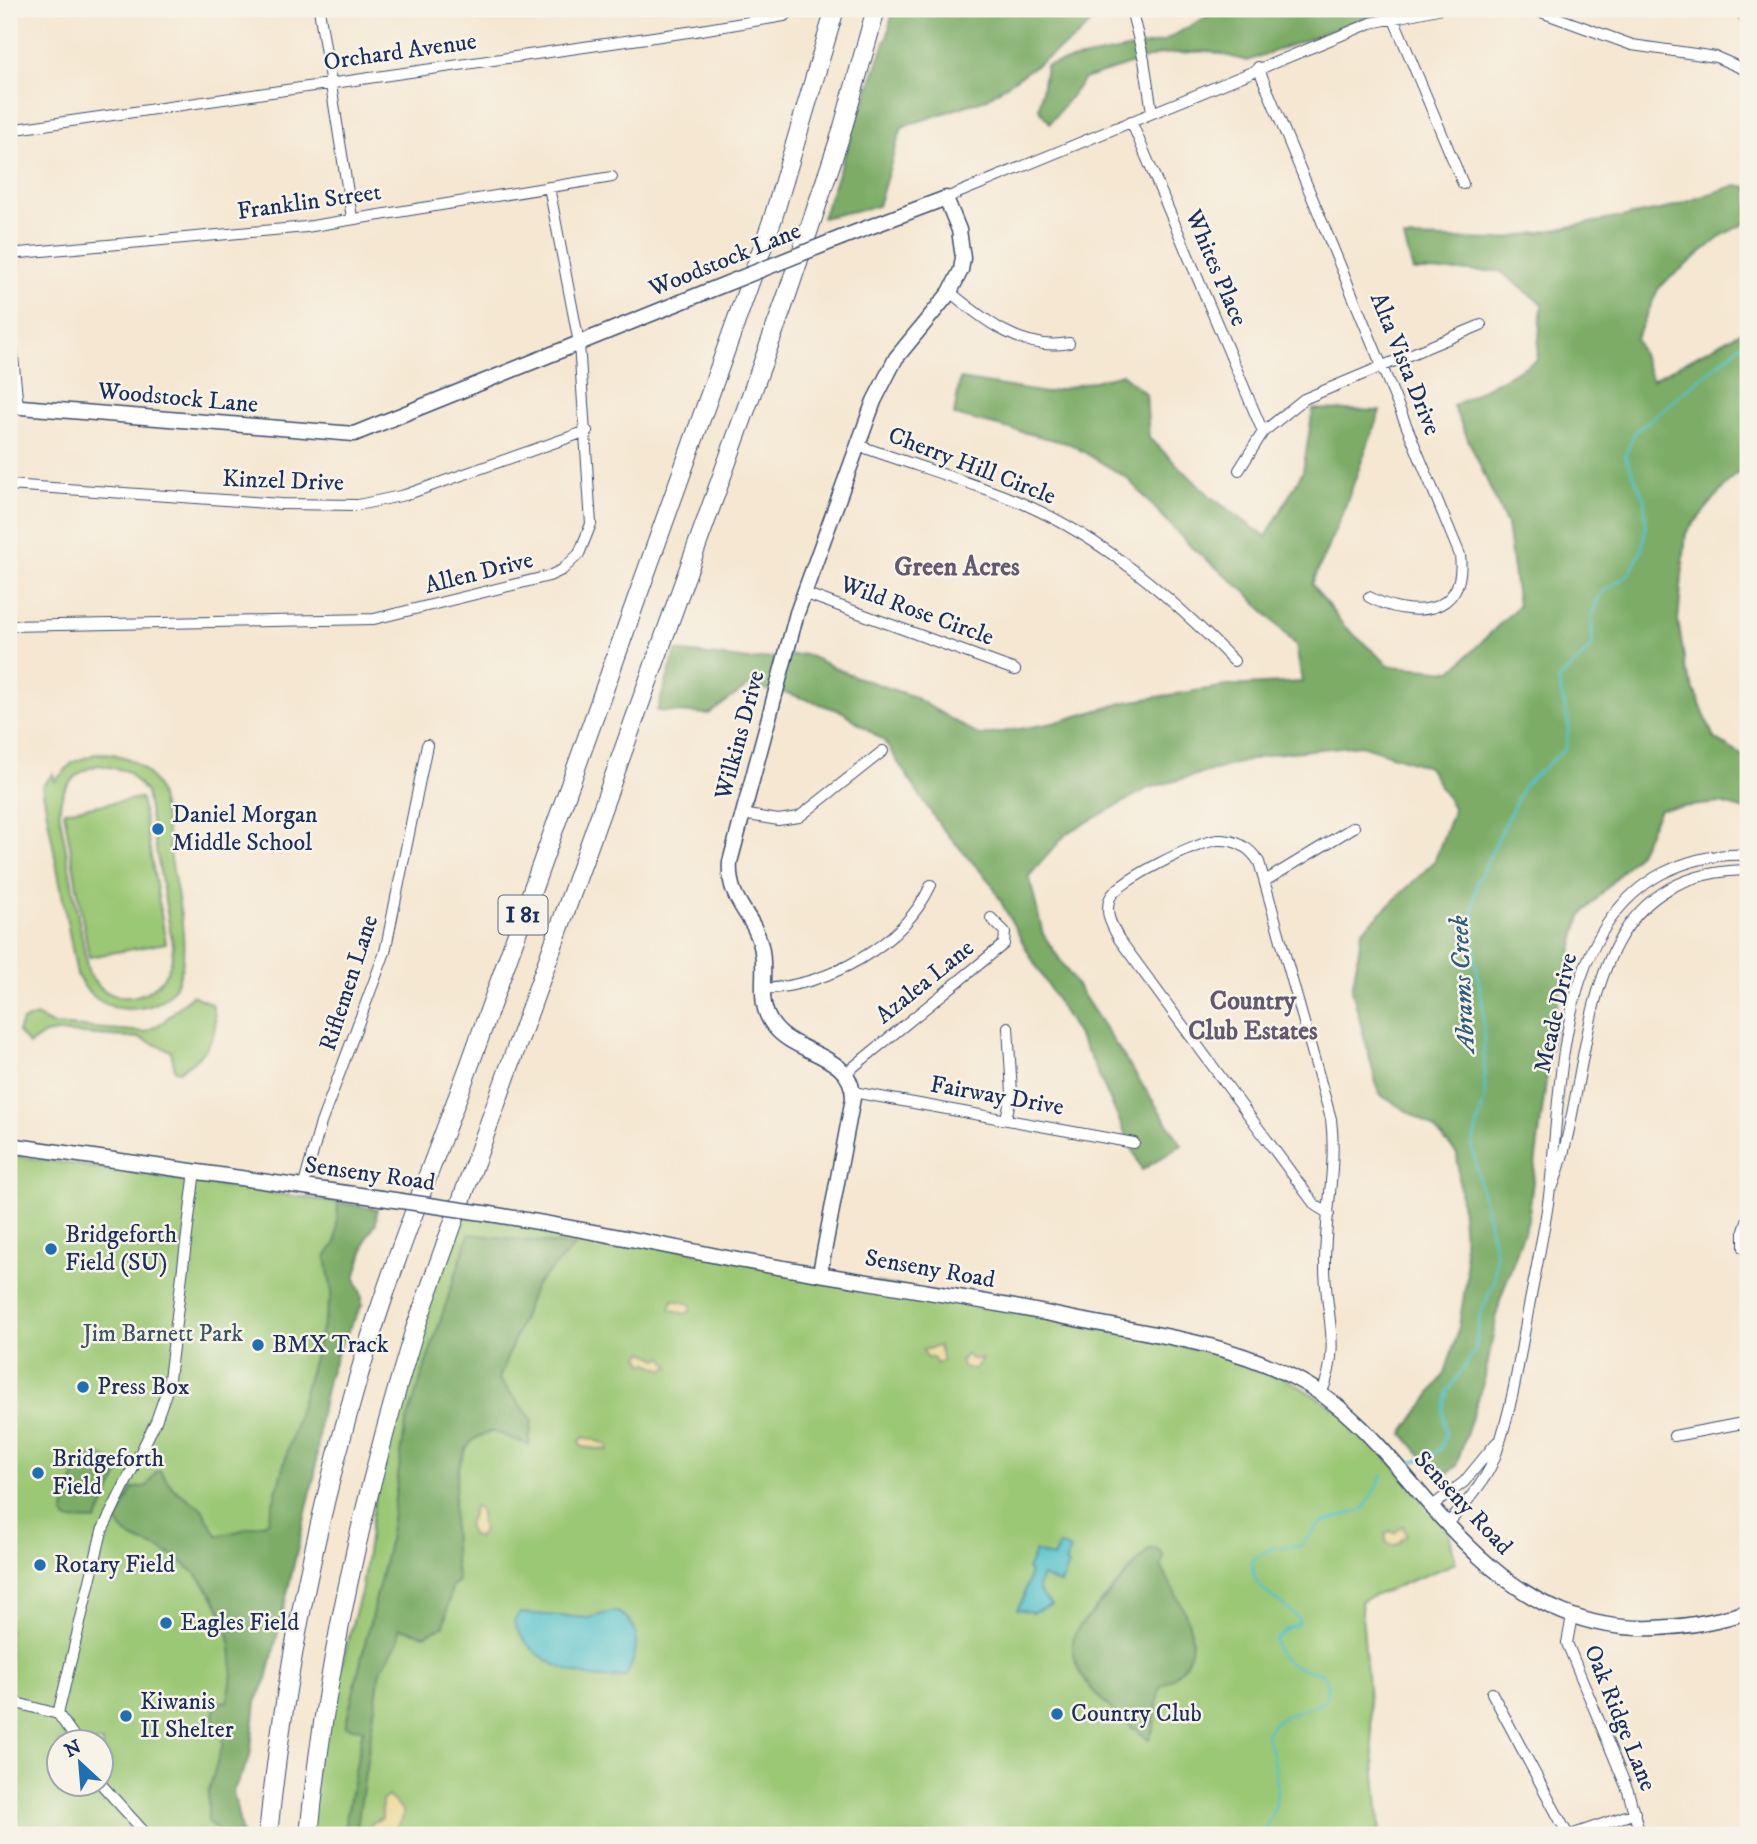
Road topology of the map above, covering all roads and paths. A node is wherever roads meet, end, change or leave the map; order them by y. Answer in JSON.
{"nodes":[{"id":1,"x":319,"y":9,"type":"edge"},
{"id":2,"x":794,"y":9,"type":"edge"},
{"id":3,"x":835,"y":9,"type":"edge"},
{"id":4,"x":876,"y":9,"type":"edge"},
{"id":5,"x":1130,"y":9,"type":"edge"},
{"id":6,"x":1438,"y":9,"type":"edge"},
{"id":7,"x":1532,"y":9,"type":"edge"},
{"id":8,"x":1393,"y":17,"type":"junction"},
{"id":9,"x":1258,"y":67,"type":"junction"},
{"id":10,"x":1748,"y":71,"type":"edge"},
{"id":11,"x":331,"y":83,"type":"junction"},
{"id":12,"x":1152,"y":112,"type":"junction"},
{"id":13,"x":1131,"y":121,"type":"junction"},
{"id":14,"x":9,"y":130,"type":"edge"},
{"id":15,"x":612,"y":177,"type":"dead end"},
{"id":16,"x":1462,"y":184,"type":"dead end"},
{"id":17,"x":549,"y":187,"type":"junction"},
{"id":18,"x":946,"y":198,"type":"junction"},
{"id":19,"x":352,"y":218,"type":"junction"},
{"id":20,"x":9,"y":254,"type":"edge"},
{"id":21,"x":950,"y":292,"type":"junction"},
{"id":22,"x":9,"y":317,"type":"edge"},
{"id":23,"x":1481,"y":325,"type":"dead end"},
{"id":24,"x":579,"y":343,"type":"junction"},
{"id":25,"x":1069,"y":343,"type":"dead end"},
{"id":26,"x":1382,"y":364,"type":"junction"},
{"id":27,"x":13,"y":406,"type":"edge"},
{"id":28,"x":587,"y":431,"type":"junction"},
{"id":29,"x":1263,"y":432,"type":"junction"},
{"id":30,"x":857,"y":445,"type":"junction"},
{"id":31,"x":1239,"y":470,"type":"dead end"},
{"id":32,"x":9,"y":485,"type":"edge"},
{"id":33,"x":804,"y":593,"type":"junction"},
{"id":34,"x":1369,"y":597,"type":"dead end"},
{"id":35,"x":9,"y":625,"type":"edge"},
{"id":36,"x":1234,"y":661,"type":"dead end"},
{"id":37,"x":1015,"y":670,"type":"dead end"},
{"id":38,"x":428,"y":745,"type":"dead end"},
{"id":39,"x":883,"y":751,"type":"dead end"},
{"id":40,"x":742,"y":814,"type":"junction"},
{"id":41,"x":1354,"y":827,"type":"dead end"},
{"id":42,"x":1748,"y":855,"type":"edge"},
{"id":43,"x":1748,"y":870,"type":"edge"},
{"id":44,"x":1265,"y":881,"type":"junction"},
{"id":45,"x":931,"y":885,"type":"dead end"},
{"id":46,"x":991,"y":918,"type":"dead end"},
{"id":47,"x":763,"y":989,"type":"junction"},
{"id":48,"x":1008,"y":1027,"type":"dead end"},
{"id":49,"x":846,"y":1073,"type":"junction"},
{"id":50,"x":853,"y":1092,"type":"junction"},
{"id":51,"x":1006,"y":1118,"type":"junction"},
{"id":52,"x":1134,"y":1143,"type":"dead end"},
{"id":53,"x":9,"y":1145,"type":"edge"},
{"id":54,"x":195,"y":1171,"type":"junction"},
{"id":55,"x":303,"y":1188,"type":"junction"},
{"id":56,"x":1549,"y":1196,"type":"junction"},
{"id":57,"x":1329,"y":1214,"type":"junction"},
{"id":58,"x":1748,"y":1219,"type":"edge"},
{"id":59,"x":1744,"y":1248,"type":"dead end"},
{"id":60,"x":820,"y":1273,"type":"junction"},
{"id":61,"x":1321,"y":1394,"type":"junction"},
{"id":62,"x":1748,"y":1422,"type":"edge"},
{"id":63,"x":1502,"y":1434,"type":"junction"},
{"id":64,"x":1674,"y":1436,"type":"dead end"},
{"id":65,"x":1431,"y":1507,"type":"junction"},
{"id":66,"x":1447,"y":1525,"type":"junction"},
{"id":67,"x":1748,"y":1612,"type":"edge"},
{"id":68,"x":1572,"y":1616,"type":"junction"},
{"id":69,"x":1492,"y":1693,"type":"dead end"},
{"id":70,"x":9,"y":1701,"type":"edge"},
{"id":71,"x":58,"y":1714,"type":"junction"},
{"id":72,"x":68,"y":1728,"type":"edge"},
{"id":73,"x":114,"y":1798,"type":"edge"},
{"id":74,"x":1635,"y":1813,"type":"junction"},
{"id":75,"x":147,"y":1835,"type":"edge"},
{"id":76,"x":268,"y":1835,"type":"edge"},
{"id":77,"x":309,"y":1835,"type":"edge"},
{"id":78,"x":1569,"y":1835,"type":"edge"},
{"id":79,"x":1640,"y":1835,"type":"edge"}],
"edges":[{"from":1,"to":11,"type":"street"},
{"from":2,"to":11,"type":"street","name":"Orchard Avenue"},
{"from":3,"to":76,"type":"highway","number":"I 81"},
{"from":4,"to":77,"type":"highway","number":"I 81"},
{"from":5,"to":12,"type":"street"},
{"from":6,"to":8,"type":"street","name":"Woodstock Lane"},
{"from":7,"to":10,"type":"street"},
{"from":8,"to":9,"type":"street","name":"Woodstock Lane"},
{"from":8,"to":16,"type":"street"},
{"from":9,"to":12,"type":"street","name":"Woodstock Lane"},
{"from":9,"to":26,"type":"street","name":"Alta Vista Drive"},
{"from":11,"to":14,"type":"street","name":"Orchard Avenue"},
{"from":11,"to":19,"type":"street"},
{"from":12,"to":13,"type":"street","name":"Woodstock Lane"},
{"from":13,"to":18,"type":"street","name":"Woodstock Lane"},
{"from":13,"to":29,"type":"street","name":"Whites Place"},
{"from":15,"to":17,"type":"street","name":"Franklin Street"},
{"from":17,"to":19,"type":"street","name":"Franklin Street"},
{"from":17,"to":24,"type":"street","name":"Allen Drive"},
{"from":18,"to":21,"type":"street","name":"Wilkins Drive"},
{"from":18,"to":24,"type":"street","name":"Woodstock Lane","bridge":true},
{"from":19,"to":20,"type":"street","name":"Franklin Street"},
{"from":21,"to":25,"type":"street"},
{"from":21,"to":30,"type":"street","name":"Wilkins Drive"},
{"from":22,"to":27,"type":"street"},
{"from":23,"to":26,"type":"street"},
{"from":24,"to":27,"type":"street","name":"Woodstock Lane"},
{"from":24,"to":28,"type":"street","name":"Allen Drive"},
{"from":26,"to":29,"type":"street"},
{"from":26,"to":34,"type":"street","name":"Alta Vista Drive"},
{"from":28,"to":32,"type":"street","name":"Kinzel Drive"},
{"from":28,"to":35,"type":"street","name":"Allen Drive"},
{"from":29,"to":31,"type":"street"},
{"from":30,"to":33,"type":"street","name":"Wilkins Drive"},
{"from":30,"to":36,"type":"street","name":"Cherry Hill Circle"},
{"from":33,"to":37,"type":"street","name":"Wild Rose Circle"},
{"from":33,"to":40,"type":"street","name":"Wilkins Drive"},
{"from":38,"to":55,"type":"street","name":"Riflemen Lane"},
{"from":39,"to":40,"type":"street"},
{"from":40,"to":47,"type":"street","name":"Wilkins Drive"},
{"from":41,"to":44,"type":"street"},
{"from":42,"to":56,"type":"street","name":"Meade Drive"},
{"from":43,"to":56,"type":"street","name":"Meade Drive"},
{"from":44,"to":57,"type":"street"},
{"from":44,"to":57,"type":"street"},
{"from":45,"to":47,"type":"street"},
{"from":46,"to":49,"type":"street","name":"Azalea Lane"},
{"from":47,"to":49,"type":"street","name":"Wilkins Drive"},
{"from":48,"to":51,"type":"street"},
{"from":49,"to":50,"type":"street"},
{"from":50,"to":51,"type":"street","name":"Fairway Drive"},
{"from":50,"to":60,"type":"street"},
{"from":51,"to":52,"type":"street","name":"Fairway Drive"},
{"from":53,"to":54,"type":"street","name":"Senseny Road"},
{"from":54,"to":55,"type":"street","name":"Senseny Road"},
{"from":54,"to":71,"type":"street"},
{"from":55,"to":60,"type":"street","name":"Senseny Road","bridge":true},
{"from":56,"to":63,"type":"street","name":"Meade Drive"},
{"from":57,"to":61,"type":"street"},
{"from":58,"to":59,"type":"street"},
{"from":60,"to":61,"type":"street","name":"Senseny Road"},
{"from":61,"to":65,"type":"street","name":"Senseny Road"},
{"from":62,"to":64,"type":"street"},
{"from":63,"to":65,"type":"street","name":"Meade Drive"},
{"from":63,"to":66,"type":"street","name":"Meade Drive"},
{"from":65,"to":66,"type":"street","name":"Senseny Road"},
{"from":66,"to":68,"type":"street","name":"Senseny Road"},
{"from":67,"to":68,"type":"street","name":"Senseny Road"},
{"from":68,"to":74,"type":"street","name":"Oak Ridge Lane"},
{"from":69,"to":78,"type":"street"},
{"from":70,"to":71,"type":"street"},
{"from":71,"to":72,"type":"street"},
{"from":73,"to":75,"type":"street"},
{"from":74,"to":78,"type":"street"},
{"from":74,"to":79,"type":"street","name":"Oak Ridge Lane"}]}
